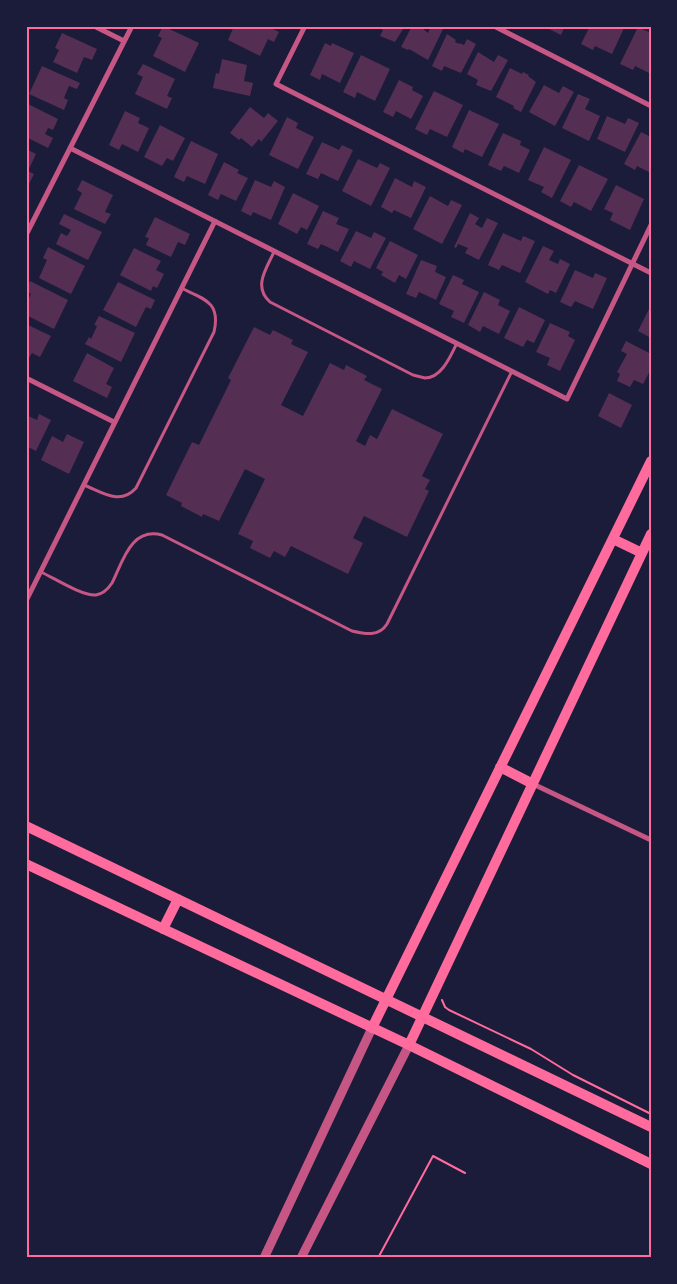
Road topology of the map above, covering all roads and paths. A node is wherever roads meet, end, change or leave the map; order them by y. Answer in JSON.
{"nodes":[{"id":1,"x":94,"y":26,"type":"edge"},
{"id":2,"x":132,"y":26,"type":"edge"},
{"id":3,"x":305,"y":26,"type":"edge"},
{"id":4,"x":494,"y":26,"type":"edge"},
{"id":5,"x":124,"y":41,"type":"junction"},
{"id":6,"x":651,"y":106,"type":"edge"},
{"id":7,"x":70,"y":148,"type":"junction"},
{"id":8,"x":215,"y":221,"type":"junction"},
{"id":9,"x":651,"y":225,"type":"edge"},
{"id":10,"x":26,"y":235,"type":"edge"},
{"id":11,"x":274,"y":251,"type":"junction"},
{"id":12,"x":632,"y":263,"type":"junction"},
{"id":13,"x":651,"y":272,"type":"edge"},
{"id":14,"x":181,"y":288,"type":"junction"},
{"id":15,"x":457,"y":343,"type":"junction"},
{"id":16,"x":512,"y":371,"type":"junction"},
{"id":17,"x":26,"y":378,"type":"edge"},
{"id":18,"x":114,"y":422,"type":"junction"},
{"id":19,"x":651,"y":461,"type":"edge"},
{"id":20,"x":84,"y":485,"type":"junction"},
{"id":21,"x":651,"y":534,"type":"edge"},
{"id":22,"x":613,"y":539,"type":"junction"},
{"id":23,"x":644,"y":554,"type":"junction"},
{"id":24,"x":41,"y":572,"type":"junction"},
{"id":25,"x":27,"y":597,"type":"edge"},
{"id":26,"x":500,"y":767,"type":"junction"},
{"id":27,"x":533,"y":784,"type":"junction"},
{"id":28,"x":26,"y":826,"type":"edge"},
{"id":29,"x":651,"y":840,"type":"edge"},
{"id":30,"x":26,"y":864,"type":"edge"},
{"id":31,"x":178,"y":899,"type":"junction"},
{"id":32,"x":163,"y":929,"type":"junction"},
{"id":33,"x":386,"y":998,"type":"junction"},
{"id":34,"x":442,"y":1000,"type":"dead end"},
{"id":35,"x":422,"y":1016,"type":"junction"},
{"id":36,"x":372,"y":1028,"type":"junction"},
{"id":37,"x":409,"y":1045,"type":"junction"},
{"id":38,"x":651,"y":1114,"type":"edge"},
{"id":39,"x":651,"y":1127,"type":"edge"},
{"id":40,"x":651,"y":1164,"type":"edge"},
{"id":41,"x":465,"y":1173,"type":"dead end"},
{"id":42,"x":264,"y":1258,"type":"edge"},
{"id":43,"x":301,"y":1258,"type":"edge"},
{"id":44,"x":378,"y":1258,"type":"edge"}],
"edges":[{"from":1,"to":5,"type":"street"},
{"from":2,"to":5,"type":"street"},
{"from":3,"to":12,"type":"street"},
{"from":4,"to":6,"type":"street"},
{"from":5,"to":7,"type":"street"},
{"from":7,"to":8,"type":"street"},
{"from":7,"to":10,"type":"street"},
{"from":8,"to":11,"type":"street"},
{"from":8,"to":14,"type":"street"},
{"from":9,"to":12,"type":"street"},
{"from":11,"to":15,"type":"street"},
{"from":11,"to":15,"type":"lane"},
{"from":12,"to":13,"type":"street"},
{"from":12,"to":16,"type":"street"},
{"from":14,"to":18,"type":"street"},
{"from":14,"to":20,"type":"lane"},
{"from":15,"to":16,"type":"street"},
{"from":16,"to":24,"type":"lane"},
{"from":17,"to":18,"type":"street"},
{"from":18,"to":20,"type":"street"},
{"from":19,"to":22,"type":"main road"},
{"from":20,"to":24,"type":"street"},
{"from":21,"to":23,"type":"main road"},
{"from":22,"to":23,"type":"main road"},
{"from":22,"to":26,"type":"main road"},
{"from":23,"to":27,"type":"main road"},
{"from":24,"to":25,"type":"street"},
{"from":26,"to":27,"type":"main road"},
{"from":26,"to":33,"type":"main road"},
{"from":27,"to":29,"type":"street"},
{"from":27,"to":35,"type":"main road"},
{"from":28,"to":31,"type":"main road"},
{"from":30,"to":32,"type":"main road"},
{"from":31,"to":32,"type":"main road"},
{"from":31,"to":33,"type":"main road"},
{"from":32,"to":36,"type":"main road"},
{"from":33,"to":35,"type":"main road"},
{"from":33,"to":36,"type":"main road"},
{"from":34,"to":38,"type":"path"},
{"from":35,"to":37,"type":"main road"},
{"from":35,"to":39,"type":"main road"},
{"from":36,"to":37,"type":"main road"},
{"from":36,"to":42,"type":"street"},
{"from":37,"to":40,"type":"main road"},
{"from":37,"to":43,"type":"street"},
{"from":41,"to":44,"type":"path"}]}
